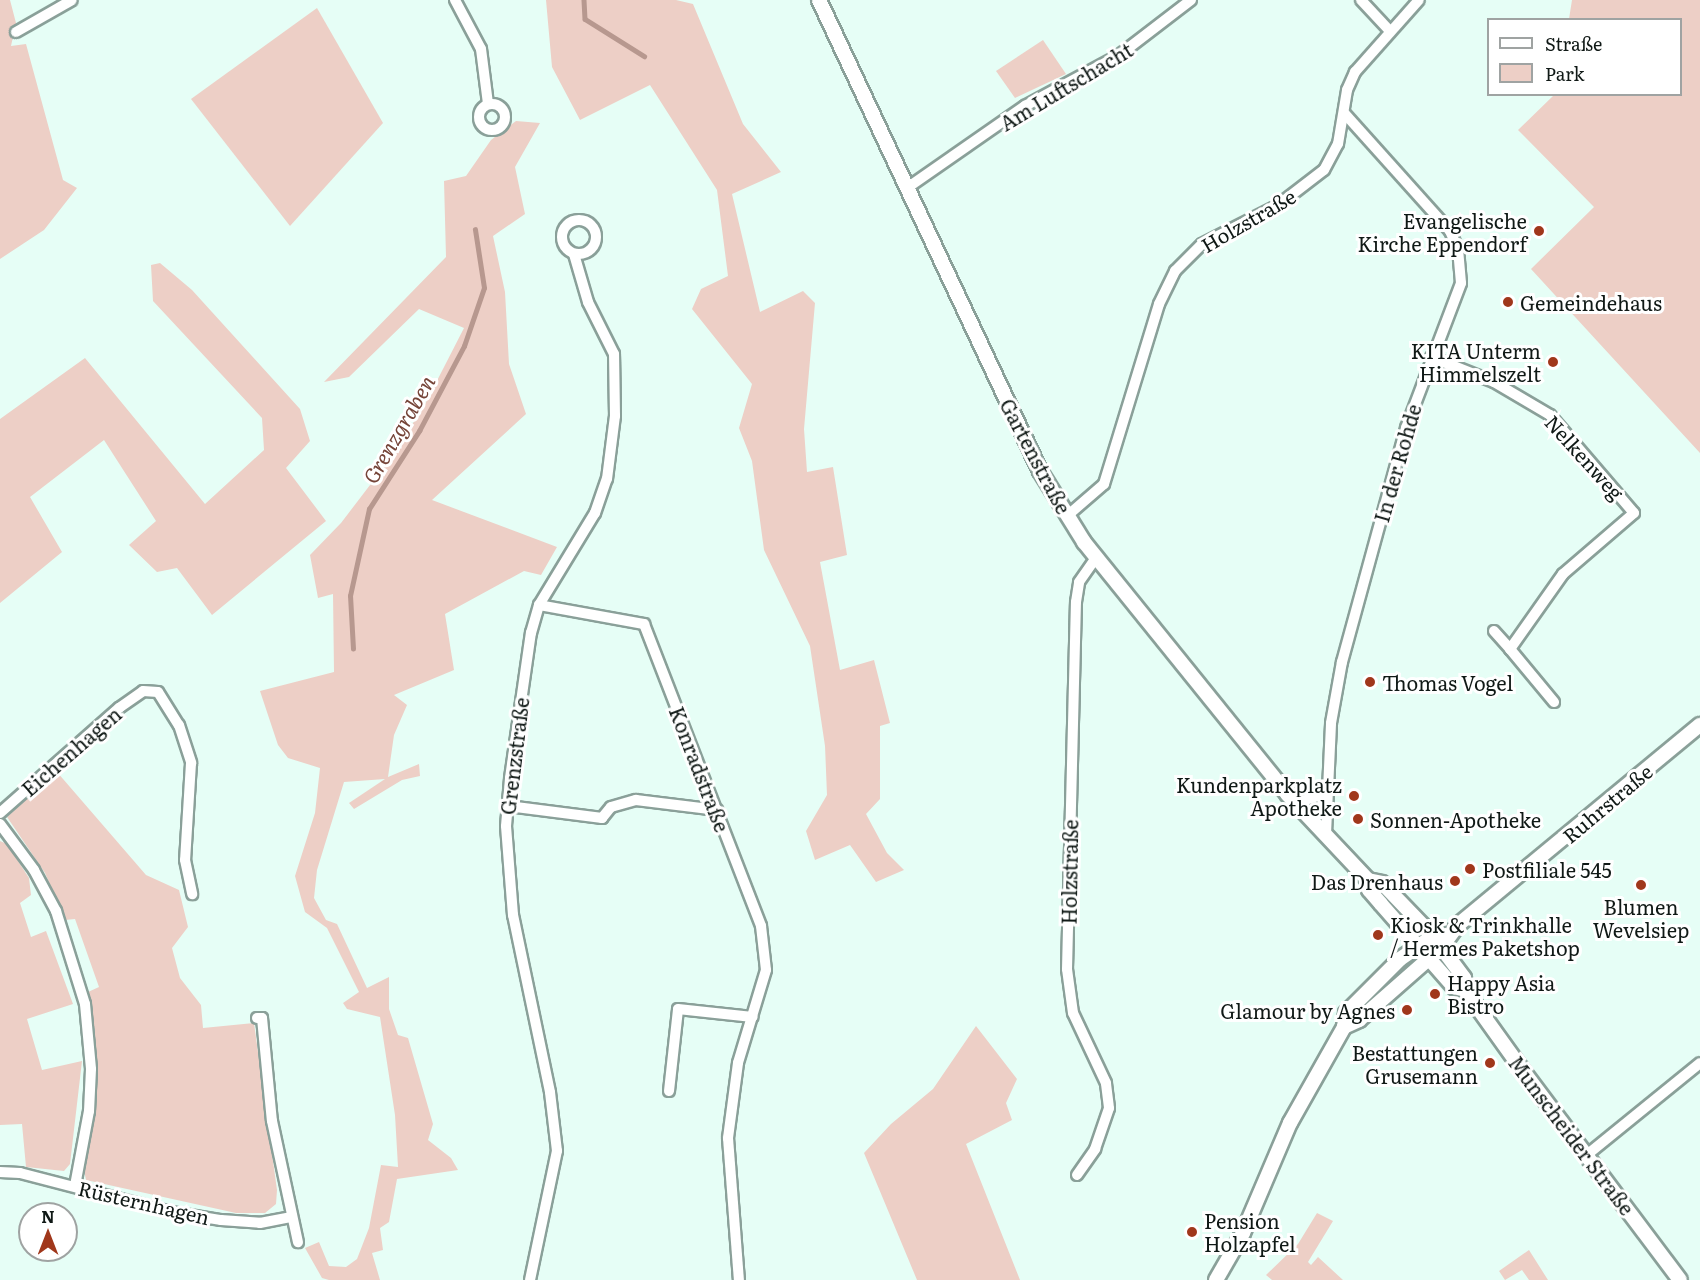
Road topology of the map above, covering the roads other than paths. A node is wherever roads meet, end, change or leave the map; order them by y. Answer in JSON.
{"nodes":[{"id":1,"x":72,"y":0,"type":"edge"},
{"id":2,"x":455,"y":0,"type":"edge"},
{"id":3,"x":819,"y":0,"type":"edge"},
{"id":4,"x":1191,"y":0,"type":"edge"},
{"id":5,"x":1361,"y":0,"type":"edge"},
{"id":6,"x":1419,"y":0,"type":"edge"},
{"id":7,"x":1389,"y":30,"type":"junction"},
{"id":8,"x":16,"y":33,"type":"dead end"},
{"id":9,"x":488,"y":105,"type":"dead end"},
{"id":10,"x":1345,"y":114,"type":"junction"},
{"id":11,"x":907,"y":188,"type":"junction"},
{"id":12,"x":574,"y":254,"type":"dead end"},
{"id":13,"x":1431,"y":357,"type":"junction"},
{"id":14,"x":1067,"y":516,"type":"junction"},
{"id":15,"x":1096,"y":558,"type":"junction"},
{"id":16,"x":539,"y":605,"type":"junction"},
{"id":17,"x":1494,"y":631,"type":"dead end"},
{"id":18,"x":1510,"y":649,"type":"junction"},
{"id":19,"x":1554,"y":702,"type":"dead end"},
{"id":20,"x":1700,"y":725,"type":"edge"},
{"id":21,"x":1328,"y":786,"type":"junction"},
{"id":22,"x":1296,"y":803,"type":"junction"},
{"id":23,"x":508,"y":806,"type":"junction"},
{"id":24,"x":717,"y":810,"type":"junction"},
{"id":25,"x":0,"y":813,"type":"edge"},
{"id":26,"x":0,"y":824,"type":"edge"},
{"id":27,"x":1326,"y":834,"type":"junction"},
{"id":28,"x":1368,"y":880,"type":"junction"},
{"id":29,"x":192,"y":894,"type":"dead end"},
{"id":30,"x":1458,"y":925,"type":"junction"},
{"id":31,"x":1432,"y":935,"type":"junction"},
{"id":32,"x":1419,"y":944,"type":"junction"},
{"id":33,"x":1435,"y":952,"type":"junction"},
{"id":34,"x":753,"y":1017,"type":"junction"},
{"id":35,"x":257,"y":1018,"type":"dead end"},
{"id":36,"x":1344,"y":1026,"type":"junction"},
{"id":37,"x":1698,"y":1069,"type":"edge"},
{"id":38,"x":669,"y":1091,"type":"dead end"},
{"id":39,"x":1588,"y":1154,"type":"junction"},
{"id":40,"x":0,"y":1172,"type":"edge"},
{"id":41,"x":1077,"y":1175,"type":"dead end"},
{"id":42,"x":75,"y":1186,"type":"junction"},
{"id":43,"x":290,"y":1217,"type":"junction"},
{"id":44,"x":298,"y":1242,"type":"dead end"},
{"id":45,"x":530,"y":1280,"type":"edge"},
{"id":46,"x":739,"y":1280,"type":"edge"},
{"id":47,"x":1216,"y":1280,"type":"edge"},
{"id":48,"x":1680,"y":1280,"type":"edge"}],
"edges":[{"from":1,"to":8,"type":"street"},
{"from":2,"to":9,"type":"street"},
{"from":3,"to":11,"type":"street","name":"Gartenstraße"},
{"from":4,"to":11,"type":"street","name":"Am Luftschacht"},
{"from":5,"to":7,"type":"street"},
{"from":6,"to":7,"type":"street","name":"Holzstraße"},
{"from":7,"to":10,"type":"street","name":"Holzstraße"},
{"from":10,"to":13,"type":"street","name":"In der Rohde"},
{"from":10,"to":14,"type":"street","name":"Holzstraße"},
{"from":11,"to":14,"type":"street","name":"Gartenstraße"},
{"from":12,"to":16,"type":"street","name":"Grenzstraße"},
{"from":13,"to":18,"type":"street","name":"Nelkenweg"},
{"from":13,"to":21,"type":"street","name":"In der Rohde"},
{"from":14,"to":15,"type":"street","name":"Gartenstraße"},
{"from":15,"to":22,"type":"street","name":"Gartenstraße"},
{"from":15,"to":41,"type":"street","name":"Holzstraße"},
{"from":16,"to":23,"type":"street","name":"Grenzstraße"},
{"from":16,"to":24,"type":"street","name":"Konradstraße"},
{"from":17,"to":18,"type":"street"},
{"from":18,"to":19,"type":"street"},
{"from":20,"to":30,"type":"street","name":"Ruhrstraße"},
{"from":21,"to":22,"type":"street"},
{"from":21,"to":27,"type":"street","name":"In der Rohde"},
{"from":22,"to":27,"type":"street","name":"Gartenstraße"},
{"from":23,"to":24,"type":"street"},
{"from":23,"to":45,"type":"street","name":"Grenzstraße"},
{"from":24,"to":34,"type":"street","name":"Konradstraße"},
{"from":25,"to":29,"type":"street","name":"Eichenhagen"},
{"from":26,"to":42,"type":"street"},
{"from":27,"to":28,"type":"street","name":"Gartenstraße"},
{"from":28,"to":31,"type":"street","name":"Gartenstraße"},
{"from":28,"to":32,"type":"street","name":"Gartenstraße"},
{"from":30,"to":31,"type":"street","name":"Ruhrstraße"},
{"from":30,"to":33,"type":"street","name":"Ruhrstraße"},
{"from":31,"to":32,"type":"street","name":"Ruhrstraße"},
{"from":31,"to":33,"type":"street"},
{"from":32,"to":33,"type":"street"},
{"from":32,"to":36,"type":"street","name":"Ruhrstraße"},
{"from":33,"to":36,"type":"street","name":"Ruhrstraße"},
{"from":33,"to":39,"type":"street","name":"Munscheider Straße"},
{"from":34,"to":38,"type":"street"},
{"from":34,"to":46,"type":"street","name":"Konradstraße"},
{"from":35,"to":43,"type":"street"},
{"from":36,"to":47,"type":"street","name":"Ruhrstraße"},
{"from":37,"to":39,"type":"street"},
{"from":39,"to":48,"type":"street","name":"Munscheider Straße"},
{"from":40,"to":42,"type":"street","name":"Rüsternhagen"},
{"from":42,"to":43,"type":"street","name":"Rüsternhagen"},
{"from":43,"to":44,"type":"street"}]}
